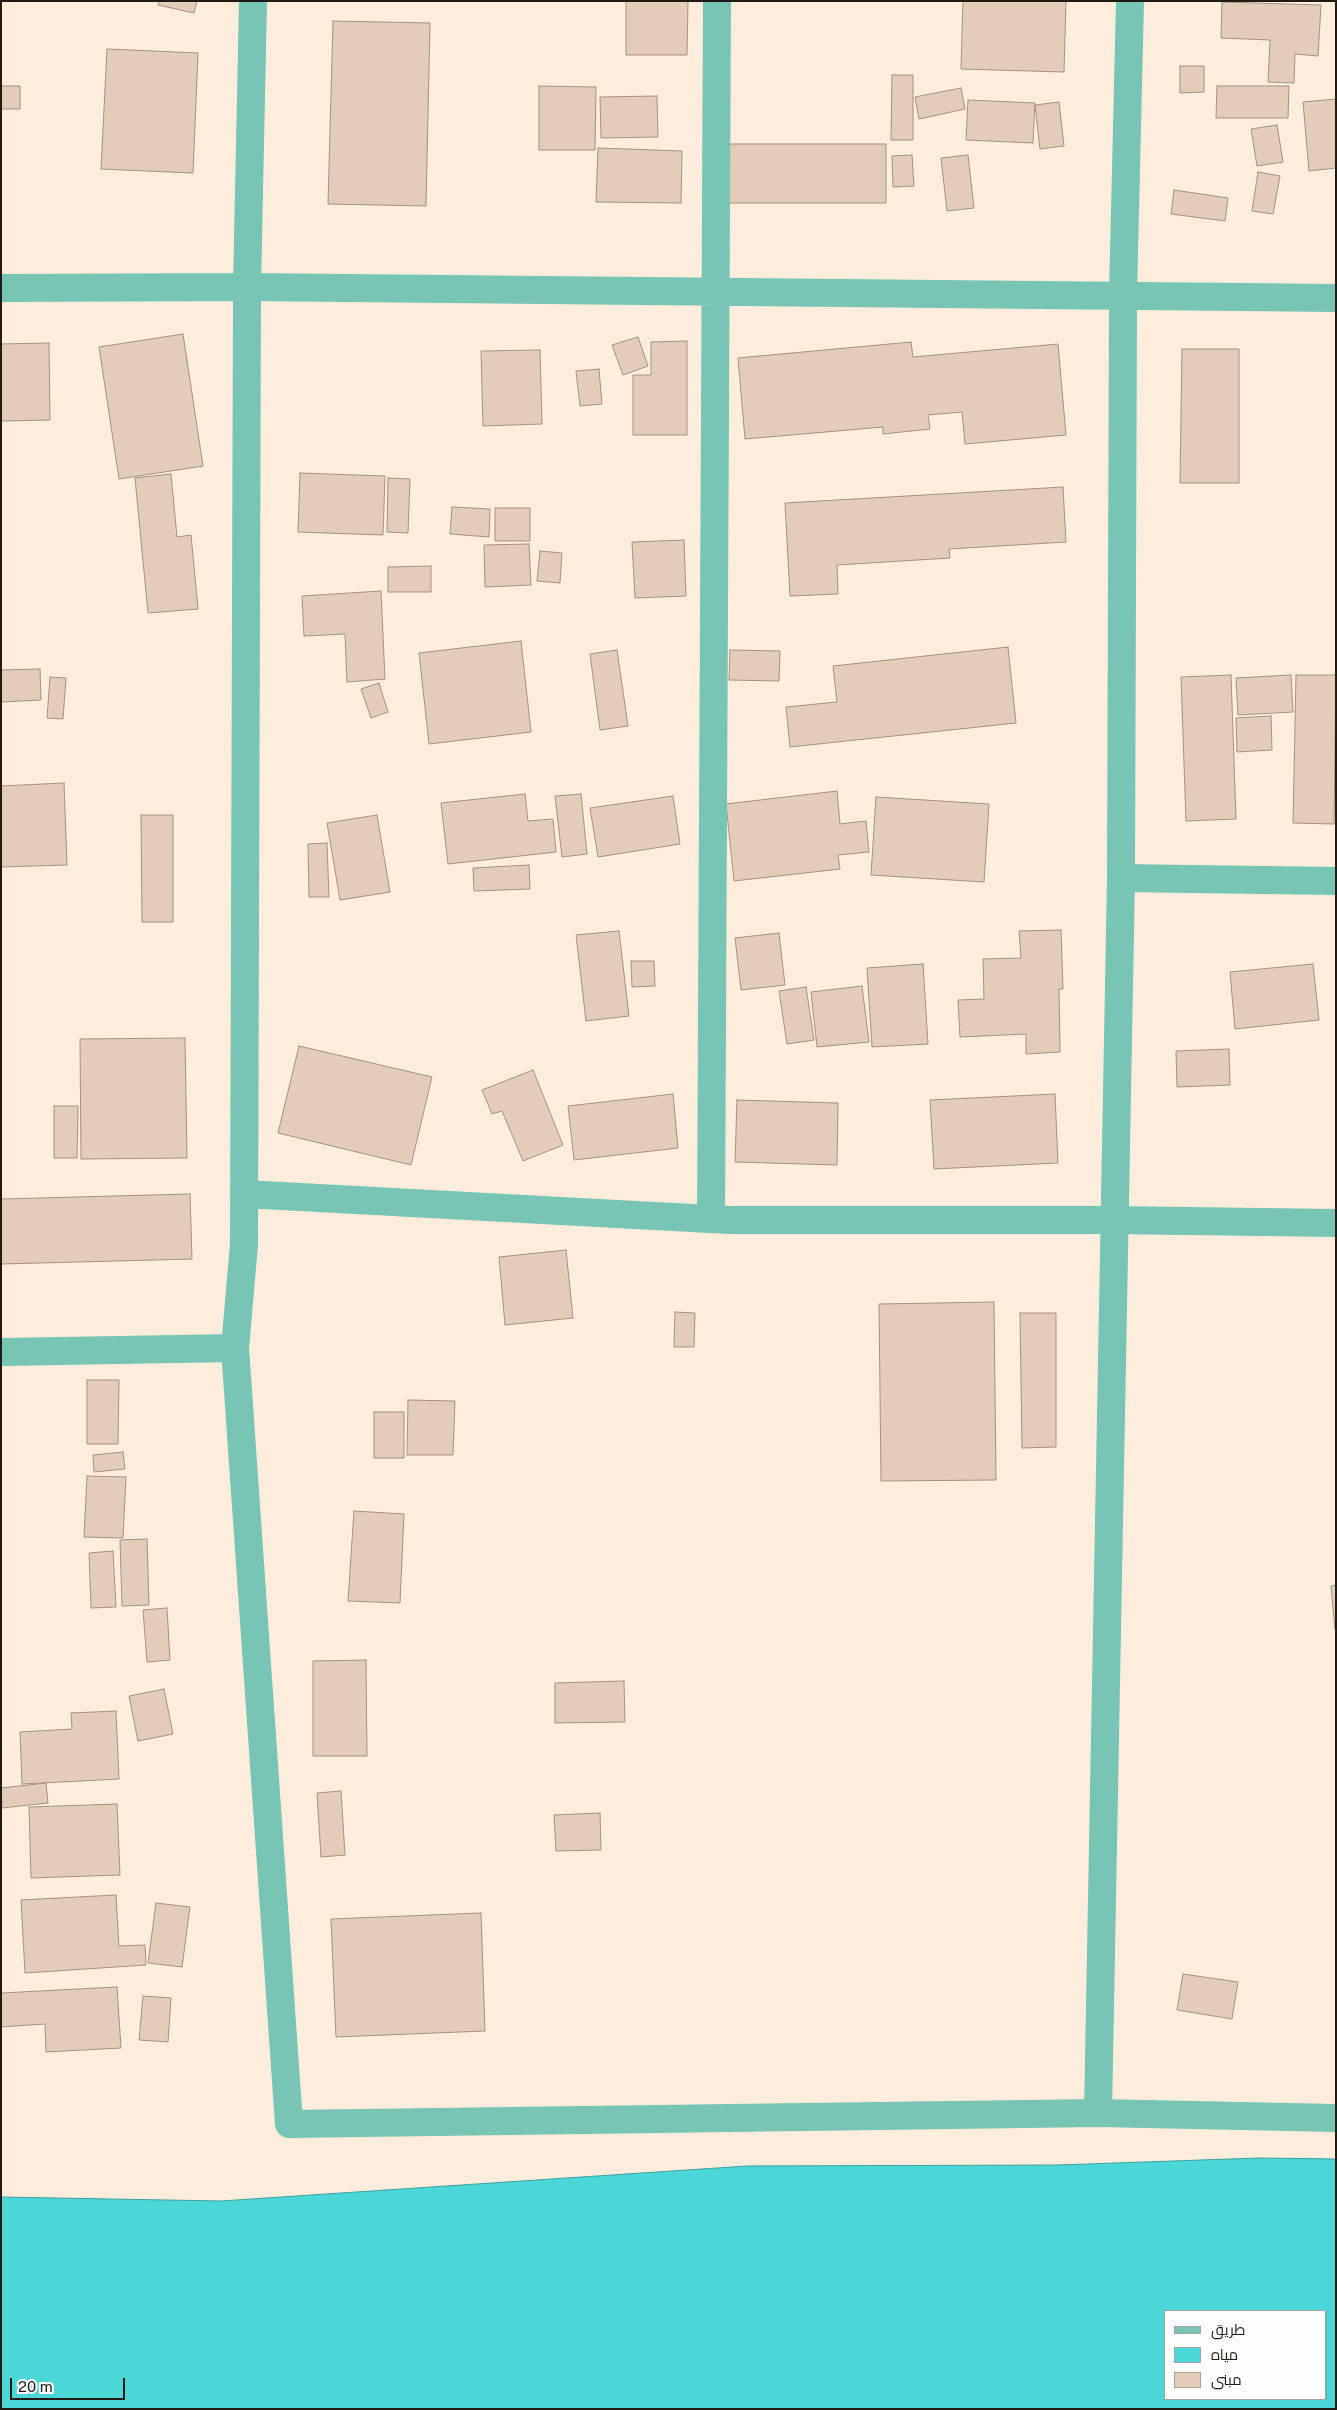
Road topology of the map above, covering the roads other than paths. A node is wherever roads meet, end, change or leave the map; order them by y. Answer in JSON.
{"nodes":[{"id":1,"x":253,"y":1,"type":"edge"},
{"id":2,"x":717,"y":1,"type":"edge"},
{"id":3,"x":1130,"y":1,"type":"edge"},
{"id":4,"x":247,"y":287,"type":"junction"},
{"id":5,"x":1,"y":288,"type":"edge"},
{"id":6,"x":714,"y":291,"type":"junction"},
{"id":7,"x":1123,"y":296,"type":"junction"},
{"id":8,"x":1336,"y":298,"type":"edge"},
{"id":9,"x":1121,"y":878,"type":"junction"},
{"id":10,"x":1336,"y":880,"type":"edge"},
{"id":11,"x":244,"y":1194,"type":"junction"},
{"id":12,"x":711,"y":1219,"type":"junction"},
{"id":13,"x":1113,"y":1220,"type":"junction"},
{"id":14,"x":1336,"y":1223,"type":"edge"},
{"id":15,"x":235,"y":1348,"type":"junction"},
{"id":16,"x":1,"y":1352,"type":"edge"},
{"id":17,"x":1098,"y":2113,"type":"junction"},
{"id":18,"x":1336,"y":2118,"type":"edge"}],
"edges":[{"from":1,"to":4,"type":"street"},
{"from":2,"to":6,"type":"street"},
{"from":3,"to":7,"type":"street"},
{"from":4,"to":5,"type":"street"},
{"from":4,"to":6,"type":"street"},
{"from":4,"to":11,"type":"street"},
{"from":6,"to":7,"type":"street"},
{"from":6,"to":12,"type":"street"},
{"from":7,"to":8,"type":"street"},
{"from":7,"to":9,"type":"street"},
{"from":9,"to":10,"type":"street"},
{"from":9,"to":13,"type":"street"},
{"from":11,"to":12,"type":"street"},
{"from":11,"to":15,"type":"street"},
{"from":12,"to":13,"type":"street"},
{"from":13,"to":14,"type":"street"},
{"from":13,"to":17,"type":"street"},
{"from":15,"to":16,"type":"street"},
{"from":15,"to":17,"type":"street"},
{"from":17,"to":18,"type":"street"}]}
